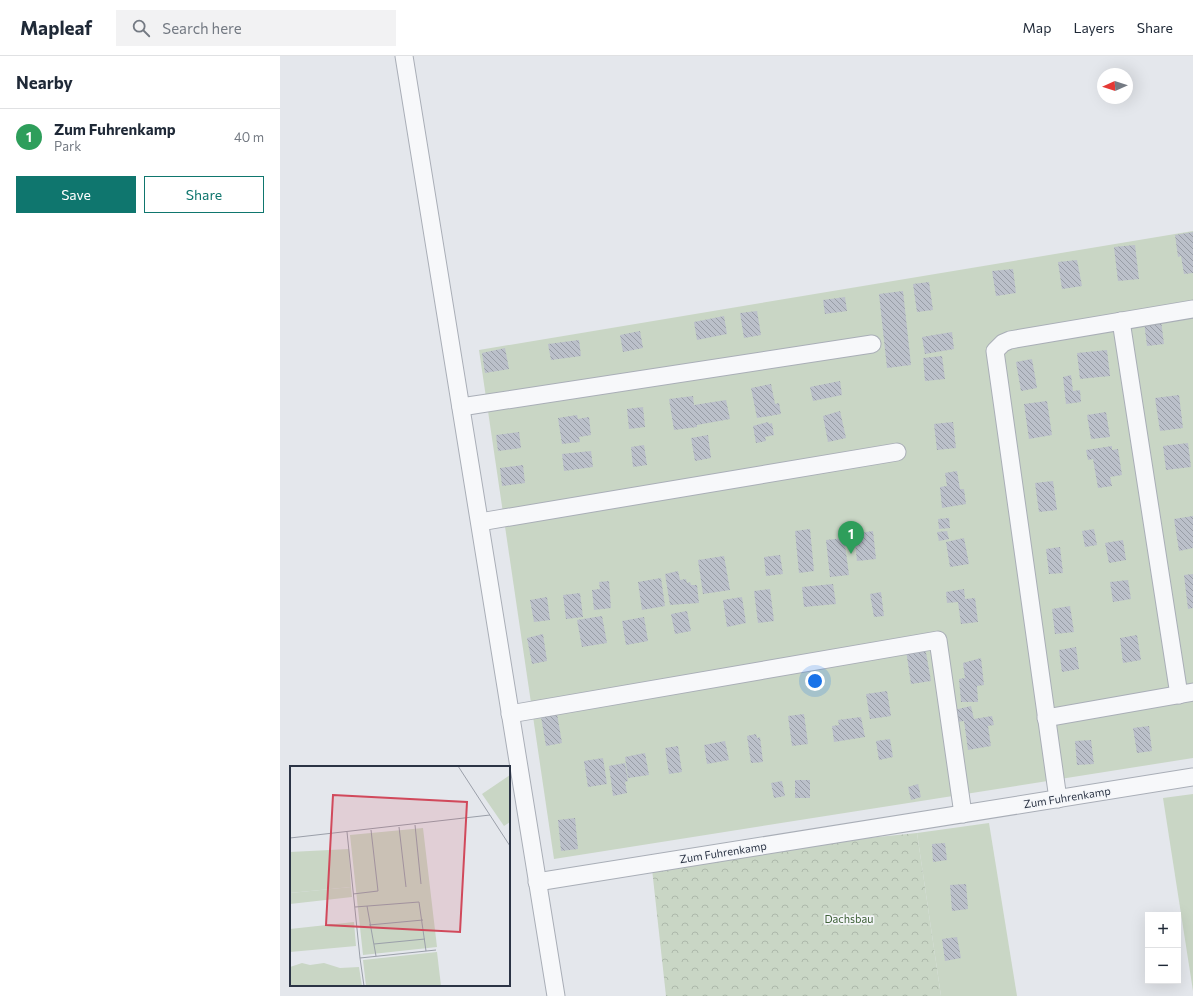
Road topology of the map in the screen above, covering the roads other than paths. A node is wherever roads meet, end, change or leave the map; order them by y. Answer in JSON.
{"nodes":[{"id":1,"x":404,"y":56,"type":"edge"},
{"id":2,"x":1193,"y":309,"type":"edge"},
{"id":3,"x":1121,"y":321,"type":"junction"},
{"id":4,"x":872,"y":344,"type":"dead end"},
{"id":5,"x":461,"y":407,"type":"junction"},
{"id":6,"x":897,"y":452,"type":"dead end"},
{"id":7,"x":480,"y":522,"type":"junction"},
{"id":8,"x":1186,"y":694,"type":"edge"},
{"id":9,"x":510,"y":714,"type":"junction"},
{"id":10,"x":1046,"y":718,"type":"junction"},
{"id":11,"x":1193,"y":777,"type":"edge"},
{"id":12,"x":1058,"y":799,"type":"junction"},
{"id":13,"x":963,"y":814,"type":"junction"},
{"id":14,"x":537,"y":882,"type":"junction"},
{"id":15,"x":556,"y":996,"type":"edge"}],
"edges":[{"from":1,"to":5,"type":"street"},
{"from":2,"to":3,"type":"street"},
{"from":3,"to":8,"type":"street"},
{"from":3,"to":10,"type":"street"},
{"from":4,"to":5,"type":"street"},
{"from":5,"to":7,"type":"street"},
{"from":6,"to":7,"type":"street"},
{"from":7,"to":9,"type":"street"},
{"from":8,"to":10,"type":"street"},
{"from":9,"to":13,"type":"street"},
{"from":9,"to":14,"type":"street"},
{"from":10,"to":12,"type":"street"},
{"from":11,"to":12,"type":"street","name":"Zum Fuhrenkamp"},
{"from":12,"to":13,"type":"street","name":"Zum Fuhrenkamp"},
{"from":13,"to":14,"type":"street","name":"Zum Fuhrenkamp"},
{"from":14,"to":15,"type":"street"}]}
